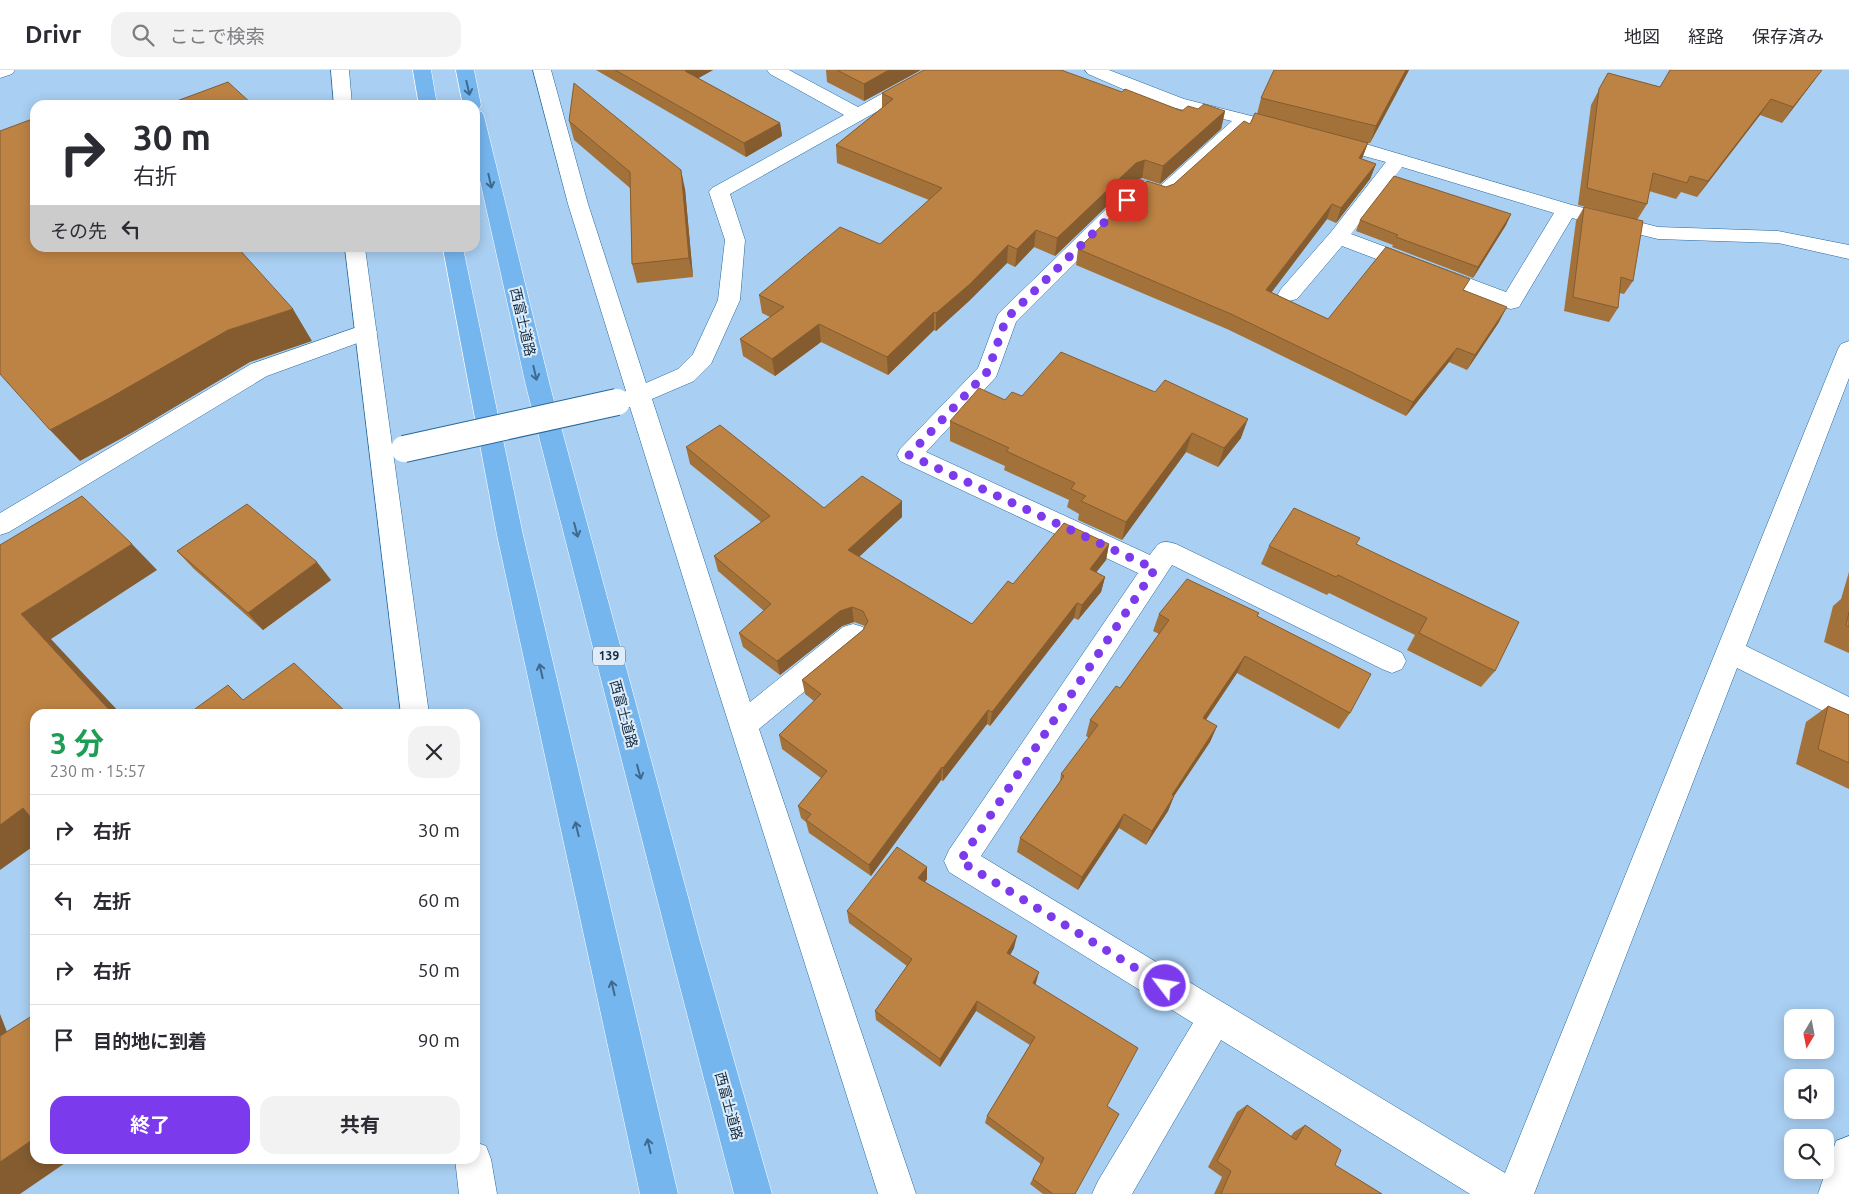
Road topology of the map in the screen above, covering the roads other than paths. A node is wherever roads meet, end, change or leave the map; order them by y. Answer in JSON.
{"nodes":[{"id":1,"x":6,"y":70,"type":"edge"},
{"id":2,"x":340,"y":70,"type":"edge"},
{"id":3,"x":422,"y":70,"type":"edge"},
{"id":4,"x":465,"y":70,"type":"edge"},
{"id":5,"x":542,"y":70,"type":"edge"},
{"id":6,"x":776,"y":70,"type":"edge"},
{"id":7,"x":938,"y":70,"type":"edge"},
{"id":8,"x":1094,"y":70,"type":"edge"},
{"id":9,"x":0,"y":73,"type":"edge"},
{"id":10,"x":343,"y":100,"type":"edge"},
{"id":11,"x":427,"y":100,"type":"edge"},
{"id":12,"x":471,"y":100,"type":"edge"},
{"id":13,"x":857,"y":114,"type":"junction"},
{"id":14,"x":1246,"y":118,"type":"junction"},
{"id":15,"x":480,"y":137,"type":"edge"},
{"id":16,"x":1398,"y":160,"type":"junction"},
{"id":17,"x":1566,"y":210,"type":"junction"},
{"id":18,"x":1338,"y":237,"type":"junction"},
{"id":19,"x":356,"y":252,"type":"edge"},
{"id":20,"x":454,"y":252,"type":"edge"},
{"id":21,"x":1849,"y":252,"type":"edge"},
{"id":22,"x":1289,"y":294,"type":"dead end"},
{"id":23,"x":366,"y":332,"type":"junction"},
{"id":24,"x":1849,"y":349,"type":"edge"},
{"id":25,"x":628,"y":399,"type":"junction"},
{"id":26,"x":393,"y":451,"type":"junction"},
{"id":27,"x":0,"y":525,"type":"edge"},
{"id":28,"x":1155,"y":569,"type":"junction"},
{"id":29,"x":853,"y":635,"type":"edge"},
{"id":30,"x":1730,"y":651,"type":"junction"},
{"id":31,"x":1392,"y":661,"type":"dead end"},
{"id":32,"x":415,"y":709,"type":"edge"},
{"id":33,"x":1849,"y":710,"type":"edge"},
{"id":34,"x":744,"y":724,"type":"junction"},
{"id":35,"x":1216,"y":1018,"type":"junction"},
{"id":36,"x":1849,"y":1154,"type":"edge"},
{"id":37,"x":474,"y":1164,"type":"edge"},
{"id":38,"x":478,"y":1194,"type":"edge"},
{"id":39,"x":659,"y":1194,"type":"edge"},
{"id":40,"x":753,"y":1194,"type":"edge"},
{"id":41,"x":897,"y":1194,"type":"edge"},
{"id":42,"x":1111,"y":1194,"type":"edge"},
{"id":43,"x":1504,"y":1194,"type":"edge"},
{"id":44,"x":1515,"y":1194,"type":"edge"},
{"id":45,"x":1837,"y":1194,"type":"edge"}],
"edges":[{"from":1,"to":9,"type":"street"},
{"from":2,"to":10,"type":"street"},
{"from":3,"to":11,"type":"highway"},
{"from":4,"to":12,"type":"highway","one_way":true},
{"from":5,"to":25,"type":"street"},
{"from":6,"to":13,"type":"street"},
{"from":7,"to":13,"type":"street"},
{"from":8,"to":14,"type":"street"},
{"from":13,"to":25,"type":"street"},
{"from":14,"to":16,"type":"street"},
{"from":14,"to":28,"type":"street"},
{"from":15,"to":40,"type":"highway","name":"西富士道路","number":"139","one_way":true},
{"from":16,"to":17,"type":"street"},
{"from":16,"to":18,"type":"street"},
{"from":17,"to":18,"type":"street"},
{"from":17,"to":21,"type":"street"},
{"from":18,"to":22,"type":"street"},
{"from":19,"to":23,"type":"street"},
{"from":39,"to":20,"type":"highway","one_way":true},
{"from":23,"to":26,"type":"street"},
{"from":23,"to":27,"type":"street"},
{"from":24,"to":30,"type":"street"},
{"from":25,"to":26,"type":"street","bridge":true},
{"from":25,"to":34,"type":"street"},
{"from":26,"to":32,"type":"street"},
{"from":28,"to":31,"type":"street"},
{"from":28,"to":35,"type":"street"},
{"from":29,"to":34,"type":"street"},
{"from":30,"to":33,"type":"street"},
{"from":30,"to":44,"type":"street"},
{"from":34,"to":41,"type":"street"},
{"from":35,"to":42,"type":"street"},
{"from":35,"to":43,"type":"street"},
{"from":36,"to":45,"type":"street"},
{"from":37,"to":38,"type":"street"}]}
